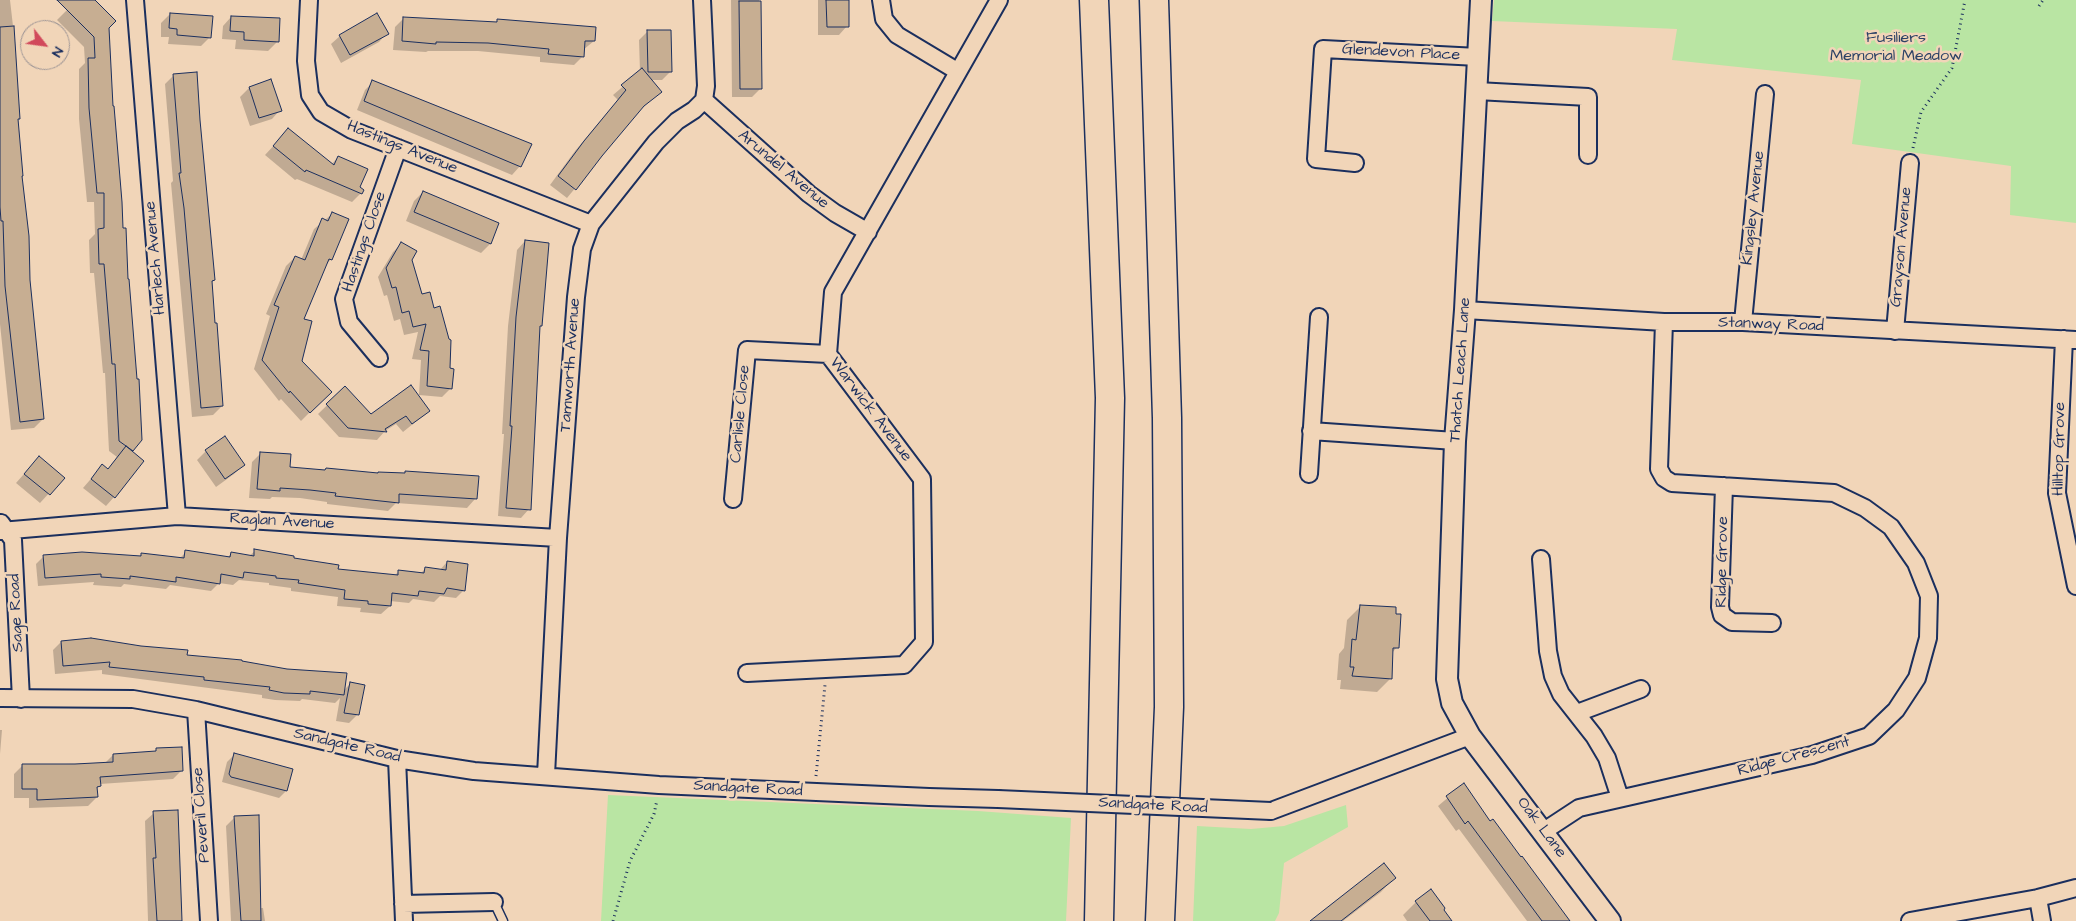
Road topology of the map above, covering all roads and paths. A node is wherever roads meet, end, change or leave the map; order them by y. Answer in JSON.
{"nodes":[{"id":1,"x":135,"y":0,"type":"edge"},
{"id":2,"x":309,"y":0,"type":"edge"},
{"id":3,"x":702,"y":0,"type":"edge"},
{"id":4,"x":881,"y":0,"type":"edge"},
{"id":5,"x":998,"y":0,"type":"edge"},
{"id":6,"x":1094,"y":0,"type":"edge"},
{"id":7,"x":1154,"y":0,"type":"edge"},
{"id":8,"x":1482,"y":0,"type":"edge"},
{"id":9,"x":1965,"y":0,"type":"edge"},
{"id":10,"x":2043,"y":0,"type":"edge"},
{"id":11,"x":2039,"y":6,"type":"dead end"},
{"id":12,"x":1478,"y":57,"type":"junction"},
{"id":13,"x":957,"y":71,"type":"junction"},
{"id":14,"x":1476,"y":92,"type":"junction"},
{"id":15,"x":1766,"y":94,"type":"dead end"},
{"id":16,"x":704,"y":100,"type":"junction"},
{"id":17,"x":398,"y":148,"type":"junction"},
{"id":18,"x":1588,"y":155,"type":"dead end"},
{"id":19,"x":1355,"y":162,"type":"dead end"},
{"id":20,"x":1910,"y":163,"type":"joint"},
{"id":21,"x":591,"y":224,"type":"junction"},
{"id":22,"x":868,"y":232,"type":"junction"},
{"id":23,"x":1465,"y":310,"type":"junction"},
{"id":24,"x":1318,"y":318,"type":"dead end"},
{"id":25,"x":1664,"y":322,"type":"junction"},
{"id":26,"x":1743,"y":322,"type":"junction"},
{"id":27,"x":1895,"y":330,"type":"junction"},
{"id":28,"x":2070,"y":340,"type":"edge"},
{"id":29,"x":828,"y":354,"type":"junction"},
{"id":30,"x":379,"y":358,"type":"dead end"},
{"id":31,"x":1311,"y":431,"type":"junction"},
{"id":32,"x":1456,"y":440,"type":"junction"},
{"id":33,"x":1309,"y":474,"type":"dead end"},
{"id":34,"x":1724,"y":486,"type":"junction"},
{"id":35,"x":733,"y":499,"type":"dead end"},
{"id":36,"x":177,"y":516,"type":"junction"},
{"id":37,"x":2,"y":527,"type":"edge"},
{"id":38,"x":558,"y":538,"type":"junction"},
{"id":39,"x":1541,"y":559,"type":"dead end"},
{"id":40,"x":2075,"y":580,"type":"edge"},
{"id":41,"x":1772,"y":623,"type":"dead end"},
{"id":42,"x":826,"y":670,"type":"junction"},
{"id":43,"x":747,"y":673,"type":"dead end"},
{"id":44,"x":1641,"y":690,"type":"dead end"},
{"id":45,"x":0,"y":698,"type":"edge"},
{"id":46,"x":21,"y":699,"type":"junction"},
{"id":47,"x":196,"y":710,"type":"junction"},
{"id":48,"x":1577,"y":713,"type":"junction"},
{"id":49,"x":1470,"y":736,"type":"junction"},
{"id":50,"x":397,"y":759,"type":"junction"},
{"id":51,"x":546,"y":776,"type":"junction"},
{"id":52,"x":659,"y":784,"type":"junction"},
{"id":53,"x":814,"y":792,"type":"junction"},
{"id":54,"x":1620,"y":798,"type":"junction"},
{"id":55,"x":1544,"y":831,"type":"junction"},
{"id":56,"x":2076,"y":888,"type":"edge"},
{"id":57,"x":2038,"y":898,"type":"junction"},
{"id":58,"x":494,"y":902,"type":"joint"},
{"id":59,"x":403,"y":904,"type":"junction"},
{"id":60,"x":209,"y":921,"type":"edge"},
{"id":61,"x":404,"y":921,"type":"edge"},
{"id":62,"x":503,"y":921,"type":"edge"},
{"id":63,"x":613,"y":921,"type":"edge"},
{"id":64,"x":1099,"y":921,"type":"edge"},
{"id":65,"x":1160,"y":921,"type":"edge"},
{"id":66,"x":1610,"y":921,"type":"edge"},
{"id":67,"x":1910,"y":921,"type":"edge"},
{"id":68,"x":2042,"y":921,"type":"edge"}],
"edges":[{"from":1,"to":36,"type":"street","name":"Harlech Avenue"},
{"from":2,"to":17,"type":"street","name":"Hastings Avenue"},
{"from":3,"to":16,"type":"street"},
{"from":4,"to":13,"type":"street"},
{"from":5,"to":13,"type":"street","name":"Warwick Avenue"},
{"from":6,"to":64,"type":"highway"},
{"from":7,"to":65,"type":"highway"},
{"from":8,"to":12,"type":"street","name":"Thatch Leach Lane"},
{"from":9,"to":20,"type":"path"},
{"from":10,"to":11,"type":"path"},
{"from":12,"to":14,"type":"street","name":"Thatch Leach Lane"},
{"from":12,"to":19,"type":"street","name":"Glendevon Place"},
{"from":13,"to":22,"type":"street","name":"Warwick Avenue"},
{"from":14,"to":18,"type":"street"},
{"from":14,"to":23,"type":"street","name":"Thatch Leach Lane"},
{"from":15,"to":26,"type":"street","name":"Kingsley Avenue"},
{"from":16,"to":21,"type":"street","name":"Tamworth Avenue"},
{"from":16,"to":22,"type":"street","name":"Arundel Avenue"},
{"from":17,"to":21,"type":"street","name":"Hastings Avenue"},
{"from":17,"to":30,"type":"street","name":"Hastings Close"},
{"from":20,"to":27,"type":"street","name":"Grayson Avenue"},
{"from":21,"to":38,"type":"street","name":"Tamworth Avenue"},
{"from":22,"to":29,"type":"street","name":"Warwick Avenue"},
{"from":23,"to":25,"type":"street","name":"Stanway Road"},
{"from":23,"to":32,"type":"street","name":"Thatch Leach Lane"},
{"from":24,"to":31,"type":"street"},
{"from":25,"to":26,"type":"street","name":"Stanway Road"},
{"from":25,"to":34,"type":"street","name":"Ridge Crescent"},
{"from":26,"to":27,"type":"street","name":"Stanway Road"},
{"from":27,"to":28,"type":"street","name":"Stanway Road"},
{"from":28,"to":40,"type":"street","name":"Hilltop Grove"},
{"from":29,"to":35,"type":"street","name":"Carlisle Close"},
{"from":29,"to":42,"type":"street","name":"Warwick Avenue"},
{"from":31,"to":32,"type":"street"},
{"from":31,"to":33,"type":"street"},
{"from":32,"to":49,"type":"street","name":"Thatch Leach Lane"},
{"from":34,"to":41,"type":"street","name":"Ridge Grove"},
{"from":34,"to":54,"type":"street","name":"Ridge Crescent"},
{"from":36,"to":37,"type":"street","name":"Raglan Avenue"},
{"from":36,"to":38,"type":"street","name":"Raglan Avenue"},
{"from":37,"to":46,"type":"street","name":"Sage Road"},
{"from":38,"to":51,"type":"street","name":"Tamworth Avenue"},
{"from":39,"to":48,"type":"street"},
{"from":42,"to":43,"type":"street","name":"Warwick Avenue"},
{"from":42,"to":53,"type":"path"},
{"from":44,"to":48,"type":"street"},
{"from":45,"to":46,"type":"street","name":"Sandgate Road"},
{"from":46,"to":47,"type":"street","name":"Sandgate Road"},
{"from":47,"to":50,"type":"street","name":"Sandgate Road"},
{"from":47,"to":60,"type":"street","name":"Peveril Close"},
{"from":48,"to":54,"type":"street"},
{"from":49,"to":53,"type":"street","name":"Sandgate Road","bridge":true},
{"from":49,"to":55,"type":"street","name":"Oak Lane"},
{"from":50,"to":51,"type":"street","name":"Sandgate Road"},
{"from":50,"to":59,"type":"street"},
{"from":51,"to":52,"type":"street","name":"Sandgate Road"},
{"from":52,"to":53,"type":"street","name":"Sandgate Road"},
{"from":52,"to":63,"type":"path"},
{"from":54,"to":55,"type":"street","name":"Ridge Crescent"},
{"from":55,"to":66,"type":"street","name":"Oak Lane"},
{"from":56,"to":57,"type":"street"},
{"from":57,"to":67,"type":"street"},
{"from":57,"to":68,"type":"street"},
{"from":58,"to":59,"type":"street"},
{"from":58,"to":62,"type":"lane"},
{"from":59,"to":61,"type":"street"}]}
